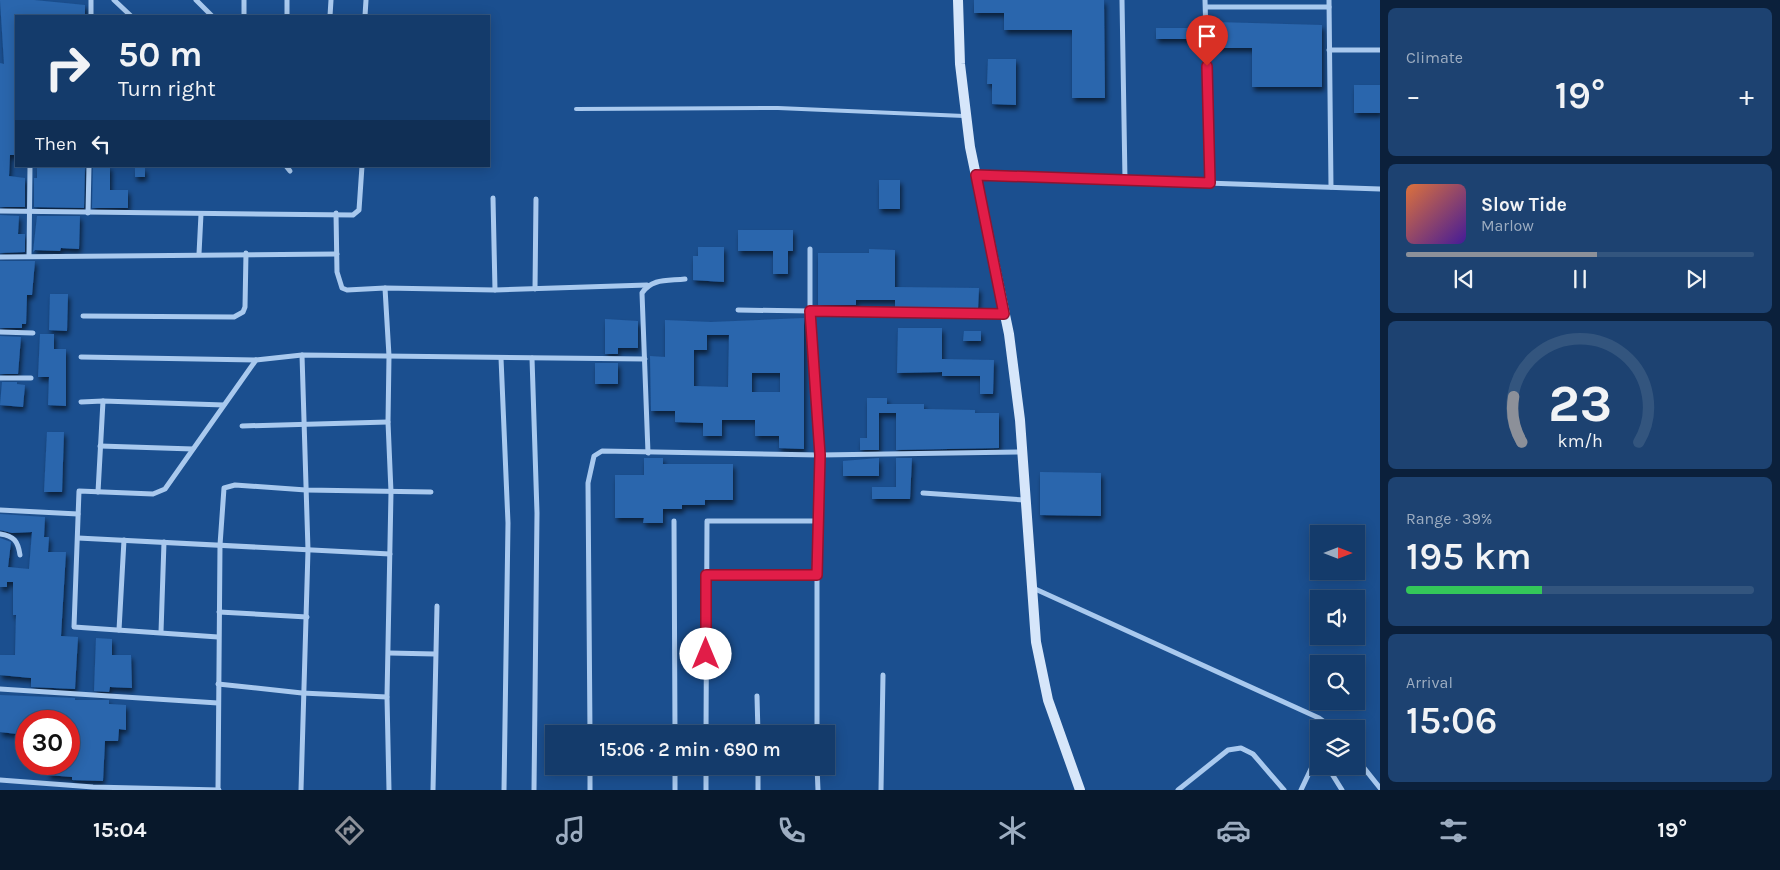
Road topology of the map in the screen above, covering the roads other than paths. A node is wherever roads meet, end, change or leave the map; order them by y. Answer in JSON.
{"nodes":[{"id":1,"x":91,"y":0,"type":"edge"},
{"id":2,"x":114,"y":0,"type":"edge"},
{"id":3,"x":196,"y":0,"type":"edge"},
{"id":4,"x":244,"y":0,"type":"edge"},
{"id":5,"x":287,"y":0,"type":"edge"},
{"id":6,"x":330,"y":0,"type":"edge"},
{"id":7,"x":366,"y":0,"type":"edge"},
{"id":8,"x":958,"y":0,"type":"edge"},
{"id":9,"x":1122,"y":0,"type":"edge"},
{"id":10,"x":1206,"y":0,"type":"edge"},
{"id":11,"x":1329,"y":0,"type":"edge"},
{"id":12,"x":1206,"y":7,"type":"junction"},
{"id":13,"x":1329,"y":7,"type":"junction"},
{"id":14,"x":91,"y":15,"type":"edge"},
{"id":15,"x":130,"y":15,"type":"edge"},
{"id":16,"x":211,"y":15,"type":"edge"},
{"id":17,"x":244,"y":15,"type":"edge"},
{"id":18,"x":287,"y":15,"type":"edge"},
{"id":19,"x":330,"y":15,"type":"edge"},
{"id":20,"x":365,"y":15,"type":"edge"},
{"id":21,"x":1329,"y":50,"type":"junction"},
{"id":22,"x":1380,"y":50,"type":"edge"},
{"id":23,"x":576,"y":109,"type":"dead end"},
{"id":24,"x":966,"y":116,"type":"junction"},
{"id":25,"x":30,"y":167,"type":"edge"},
{"id":26,"x":89,"y":167,"type":"edge"},
{"id":27,"x":287,"y":167,"type":"edge"},
{"id":28,"x":362,"y":167,"type":"edge"},
{"id":29,"x":290,"y":171,"type":"dead end"},
{"id":30,"x":976,"y":175,"type":"junction"},
{"id":31,"x":1126,"y":180,"type":"junction"},
{"id":32,"x":1210,"y":183,"type":"junction"},
{"id":33,"x":1331,"y":188,"type":"junction"},
{"id":34,"x":1380,"y":189,"type":"edge"},
{"id":35,"x":493,"y":198,"type":"dead end"},
{"id":36,"x":536,"y":199,"type":"dead end"},
{"id":37,"x":0,"y":211,"type":"edge"},
{"id":38,"x":29,"y":212,"type":"junction"},
{"id":39,"x":88,"y":213,"type":"junction"},
{"id":40,"x":336,"y":213,"type":"junction"},
{"id":41,"x":201,"y":214,"type":"junction"},
{"id":42,"x":810,"y":248,"type":"dead end"},
{"id":43,"x":246,"y":253,"type":"junction"},
{"id":44,"x":199,"y":254,"type":"junction"},
{"id":45,"x":337,"y":254,"type":"junction"},
{"id":46,"x":0,"y":256,"type":"edge"},
{"id":47,"x":29,"y":256,"type":"junction"},
{"id":48,"x":685,"y":280,"type":"dead end"},
{"id":49,"x":647,"y":285,"type":"junction"},
{"id":50,"x":385,"y":288,"type":"junction"},
{"id":51,"x":535,"y":289,"type":"junction"},
{"id":52,"x":495,"y":290,"type":"junction"},
{"id":53,"x":738,"y":310,"type":"dead end"},
{"id":54,"x":810,"y":311,"type":"junction"},
{"id":55,"x":1004,"y":314,"type":"junction"},
{"id":56,"x":83,"y":316,"type":"dead end"},
{"id":57,"x":0,"y":332,"type":"edge"},
{"id":58,"x":33,"y":333,"type":"dead end"},
{"id":59,"x":302,"y":355,"type":"junction"},
{"id":60,"x":389,"y":356,"type":"junction"},
{"id":61,"x":81,"y":357,"type":"dead end"},
{"id":62,"x":501,"y":358,"type":"junction"},
{"id":63,"x":532,"y":358,"type":"junction"},
{"id":64,"x":645,"y":359,"type":"junction"},
{"id":65,"x":256,"y":360,"type":"junction"},
{"id":66,"x":0,"y":378,"type":"edge"},
{"id":67,"x":31,"y":378,"type":"dead end"},
{"id":68,"x":103,"y":401,"type":"junction"},
{"id":69,"x":81,"y":402,"type":"dead end"},
{"id":70,"x":224,"y":405,"type":"junction"},
{"id":71,"x":388,"y":422,"type":"junction"},
{"id":72,"x":303,"y":424,"type":"junction"},
{"id":73,"x":242,"y":426,"type":"dead end"},
{"id":74,"x":100,"y":446,"type":"junction"},
{"id":75,"x":193,"y":449,"type":"junction"},
{"id":76,"x":1022,"y":452,"type":"junction"},
{"id":77,"x":648,"y":453,"type":"junction"},
{"id":78,"x":820,"y":455,"type":"junction"},
{"id":79,"x":306,"y":490,"type":"junction"},
{"id":80,"x":98,"y":492,"type":"junction"},
{"id":81,"x":391,"y":492,"type":"junction"},
{"id":82,"x":431,"y":492,"type":"dead end"},
{"id":83,"x":923,"y":493,"type":"dead end"},
{"id":84,"x":1026,"y":500,"type":"junction"},
{"id":85,"x":0,"y":510,"type":"edge"},
{"id":86,"x":78,"y":514,"type":"junction"},
{"id":87,"x":674,"y":521,"type":"dead end"},
{"id":88,"x":818,"y":521,"type":"junction"},
{"id":89,"x":0,"y":534,"type":"edge"},
{"id":90,"x":78,"y":538,"type":"junction"},
{"id":91,"x":124,"y":540,"type":"junction"},
{"id":92,"x":164,"y":542,"type":"junction"},
{"id":93,"x":220,"y":545,"type":"junction"},
{"id":94,"x":308,"y":550,"type":"junction"},
{"id":95,"x":390,"y":554,"type":"junction"},
{"id":96,"x":20,"y":555,"type":"dead end"},
{"id":97,"x":706,"y":575,"type":"junction"},
{"id":98,"x":817,"y":575,"type":"junction"},
{"id":99,"x":1032,"y":587,"type":"junction"},
{"id":100,"x":436,"y":606,"type":"dead end"},
{"id":101,"x":219,"y":612,"type":"junction"},
{"id":102,"x":307,"y":617,"type":"junction"},
{"id":103,"x":119,"y":630,"type":"junction"},
{"id":104,"x":161,"y":632,"type":"junction"},
{"id":105,"x":218,"y":637,"type":"junction"},
{"id":106,"x":389,"y":653,"type":"junction"},
{"id":107,"x":435,"y":654,"type":"junction"},
{"id":108,"x":884,"y":675,"type":"dead end"},
{"id":109,"x":218,"y":684,"type":"junction"},
{"id":110,"x":0,"y":689,"type":"edge"},
{"id":111,"x":302,"y":693,"type":"junction"},
{"id":112,"x":758,"y":696,"type":"dead end"},
{"id":113,"x":387,"y":697,"type":"junction"},
{"id":114,"x":218,"y":703,"type":"junction"},
{"id":115,"x":1322,"y":720,"type":"edge"},
{"id":116,"x":590,"y":725,"type":"edge"},
{"id":117,"x":675,"y":725,"type":"edge"},
{"id":118,"x":706,"y":725,"type":"edge"},
{"id":119,"x":758,"y":725,"type":"edge"},
{"id":120,"x":817,"y":725,"type":"edge"},
{"id":121,"x":1365,"y":769,"type":"edge"},
{"id":122,"x":1310,"y":772,"type":"edge"},
{"id":123,"x":590,"y":775,"type":"edge"},
{"id":124,"x":675,"y":775,"type":"edge"},
{"id":125,"x":706,"y":775,"type":"edge"},
{"id":126,"x":758,"y":775,"type":"edge"},
{"id":127,"x":818,"y":775,"type":"edge"},
{"id":128,"x":1334,"y":775,"type":"edge"},
{"id":129,"x":0,"y":780,"type":"edge"},
{"id":130,"x":24,"y":783,"type":"junction"},
{"id":131,"x":93,"y":788,"type":"edge"},
{"id":132,"x":1380,"y":788,"type":"edge"},
{"id":133,"x":24,"y":790,"type":"edge"},
{"id":134,"x":218,"y":790,"type":"edge"},
{"id":135,"x":301,"y":790,"type":"edge"},
{"id":136,"x":389,"y":790,"type":"edge"},
{"id":137,"x":433,"y":790,"type":"edge"},
{"id":138,"x":504,"y":790,"type":"edge"},
{"id":139,"x":534,"y":790,"type":"edge"},
{"id":140,"x":590,"y":790,"type":"edge"},
{"id":141,"x":675,"y":790,"type":"edge"},
{"id":142,"x":706,"y":790,"type":"edge"},
{"id":143,"x":758,"y":790,"type":"edge"},
{"id":144,"x":818,"y":790,"type":"edge"},
{"id":145,"x":881,"y":790,"type":"edge"},
{"id":146,"x":1080,"y":790,"type":"edge"},
{"id":147,"x":1178,"y":790,"type":"edge"},
{"id":148,"x":1284,"y":790,"type":"edge"},
{"id":149,"x":1301,"y":790,"type":"edge"},
{"id":150,"x":1342,"y":790,"type":"edge"}],
"edges":[{"from":1,"to":14,"type":"street"},
{"from":2,"to":15,"type":"street"},
{"from":3,"to":16,"type":"street"},
{"from":4,"to":17,"type":"street"},
{"from":5,"to":18,"type":"street"},
{"from":6,"to":19,"type":"street"},
{"from":7,"to":20,"type":"street"},
{"from":8,"to":24,"type":"street"},
{"from":9,"to":31,"type":"street"},
{"from":10,"to":12,"type":"street"},
{"from":11,"to":13,"type":"street"},
{"from":12,"to":13,"type":"street"},
{"from":12,"to":32,"type":"street"},
{"from":13,"to":21,"type":"street"},
{"from":21,"to":22,"type":"street"},
{"from":21,"to":33,"type":"street"},
{"from":23,"to":24,"type":"lane"},
{"from":24,"to":30,"type":"street"},
{"from":25,"to":38,"type":"street"},
{"from":26,"to":39,"type":"street"},
{"from":27,"to":29,"type":"street"},
{"from":28,"to":40,"type":"street"},
{"from":30,"to":31,"type":"street"},
{"from":30,"to":55,"type":"street"},
{"from":31,"to":32,"type":"street"},
{"from":32,"to":33,"type":"street"},
{"from":33,"to":34,"type":"street"},
{"from":35,"to":52,"type":"street"},
{"from":36,"to":51,"type":"street"},
{"from":37,"to":38,"type":"street"},
{"from":38,"to":39,"type":"street"},
{"from":38,"to":47,"type":"street"},
{"from":39,"to":41,"type":"street"},
{"from":40,"to":41,"type":"street"},
{"from":40,"to":45,"type":"street"},
{"from":41,"to":44,"type":"street"},
{"from":42,"to":54,"type":"street"},
{"from":43,"to":44,"type":"street"},
{"from":43,"to":45,"type":"street"},
{"from":43,"to":56,"type":"street"},
{"from":44,"to":47,"type":"street"},
{"from":45,"to":50,"type":"street"},
{"from":46,"to":47,"type":"street"},
{"from":48,"to":49,"type":"street"},
{"from":49,"to":51,"type":"street"},
{"from":49,"to":64,"type":"street"},
{"from":50,"to":52,"type":"street"},
{"from":50,"to":60,"type":"street"},
{"from":51,"to":52,"type":"street"},
{"from":53,"to":54,"type":"street"},
{"from":54,"to":55,"type":"street"},
{"from":54,"to":78,"type":"street"},
{"from":55,"to":76,"type":"street"},
{"from":57,"to":58,"type":"street"},
{"from":59,"to":60,"type":"street"},
{"from":59,"to":65,"type":"street"},
{"from":59,"to":72,"type":"street"},
{"from":60,"to":62,"type":"street"},
{"from":60,"to":71,"type":"street"},
{"from":61,"to":65,"type":"street"},
{"from":62,"to":63,"type":"street"},
{"from":62,"to":138,"type":"street"},
{"from":63,"to":64,"type":"street"},
{"from":63,"to":139,"type":"street"},
{"from":64,"to":77,"type":"street"},
{"from":65,"to":70,"type":"street"},
{"from":66,"to":67,"type":"street"},
{"from":68,"to":69,"type":"street"},
{"from":68,"to":70,"type":"street"},
{"from":68,"to":74,"type":"street"},
{"from":70,"to":75,"type":"street"},
{"from":71,"to":72,"type":"street"},
{"from":71,"to":81,"type":"street"},
{"from":72,"to":73,"type":"street"},
{"from":72,"to":79,"type":"street"},
{"from":74,"to":75,"type":"street"},
{"from":74,"to":80,"type":"street"},
{"from":75,"to":80,"type":"street"},
{"from":76,"to":78,"type":"street"},
{"from":76,"to":84,"type":"street"},
{"from":77,"to":78,"type":"street"},
{"from":77,"to":116,"type":"street"},
{"from":78,"to":88,"type":"street"},
{"from":79,"to":81,"type":"street"},
{"from":79,"to":93,"type":"street"},
{"from":79,"to":94,"type":"street"},
{"from":80,"to":86,"type":"street"},
{"from":81,"to":82,"type":"street"},
{"from":81,"to":95,"type":"street"},
{"from":83,"to":84,"type":"street"},
{"from":84,"to":99,"type":"street"},
{"from":85,"to":86,"type":"street"},
{"from":86,"to":90,"type":"street"},
{"from":87,"to":117,"type":"street"},
{"from":88,"to":97,"type":"street"},
{"from":88,"to":98,"type":"street"},
{"from":89,"to":96,"type":"street"},
{"from":90,"to":91,"type":"street"},
{"from":90,"to":103,"type":"street"},
{"from":91,"to":92,"type":"street"},
{"from":91,"to":103,"type":"street"},
{"from":92,"to":93,"type":"street"},
{"from":92,"to":104,"type":"street"},
{"from":93,"to":94,"type":"street"},
{"from":93,"to":101,"type":"street"},
{"from":94,"to":95,"type":"street"},
{"from":94,"to":102,"type":"street"},
{"from":95,"to":106,"type":"street"},
{"from":97,"to":98,"type":"street"},
{"from":97,"to":118,"type":"street"},
{"from":98,"to":120,"type":"street"},
{"from":99,"to":115,"type":"street"},
{"from":99,"to":146,"type":"street"},
{"from":100,"to":107,"type":"street"},
{"from":101,"to":102,"type":"street"},
{"from":101,"to":105,"type":"street"},
{"from":102,"to":111,"type":"street"},
{"from":103,"to":104,"type":"street"},
{"from":104,"to":105,"type":"street"},
{"from":105,"to":109,"type":"street"},
{"from":106,"to":107,"type":"street"},
{"from":106,"to":113,"type":"street"},
{"from":107,"to":137,"type":"street"},
{"from":108,"to":145,"type":"street"},
{"from":109,"to":111,"type":"street"},
{"from":109,"to":114,"type":"street"},
{"from":110,"to":114,"type":"street"},
{"from":111,"to":113,"type":"street"},
{"from":111,"to":135,"type":"street"},
{"from":112,"to":119,"type":"street"},
{"from":113,"to":136,"type":"street"},
{"from":114,"to":134,"type":"street"},
{"from":121,"to":132,"type":"street"},
{"from":122,"to":149,"type":"street"},
{"from":123,"to":140,"type":"street"},
{"from":124,"to":141,"type":"street"},
{"from":125,"to":142,"type":"street"},
{"from":126,"to":143,"type":"street"},
{"from":127,"to":144,"type":"street"},
{"from":128,"to":150,"type":"street"},
{"from":129,"to":130,"type":"street"},
{"from":130,"to":131,"type":"street"},
{"from":130,"to":133,"type":"street"},
{"from":131,"to":134,"type":"street"},
{"from":147,"to":148,"type":"street"}]}
